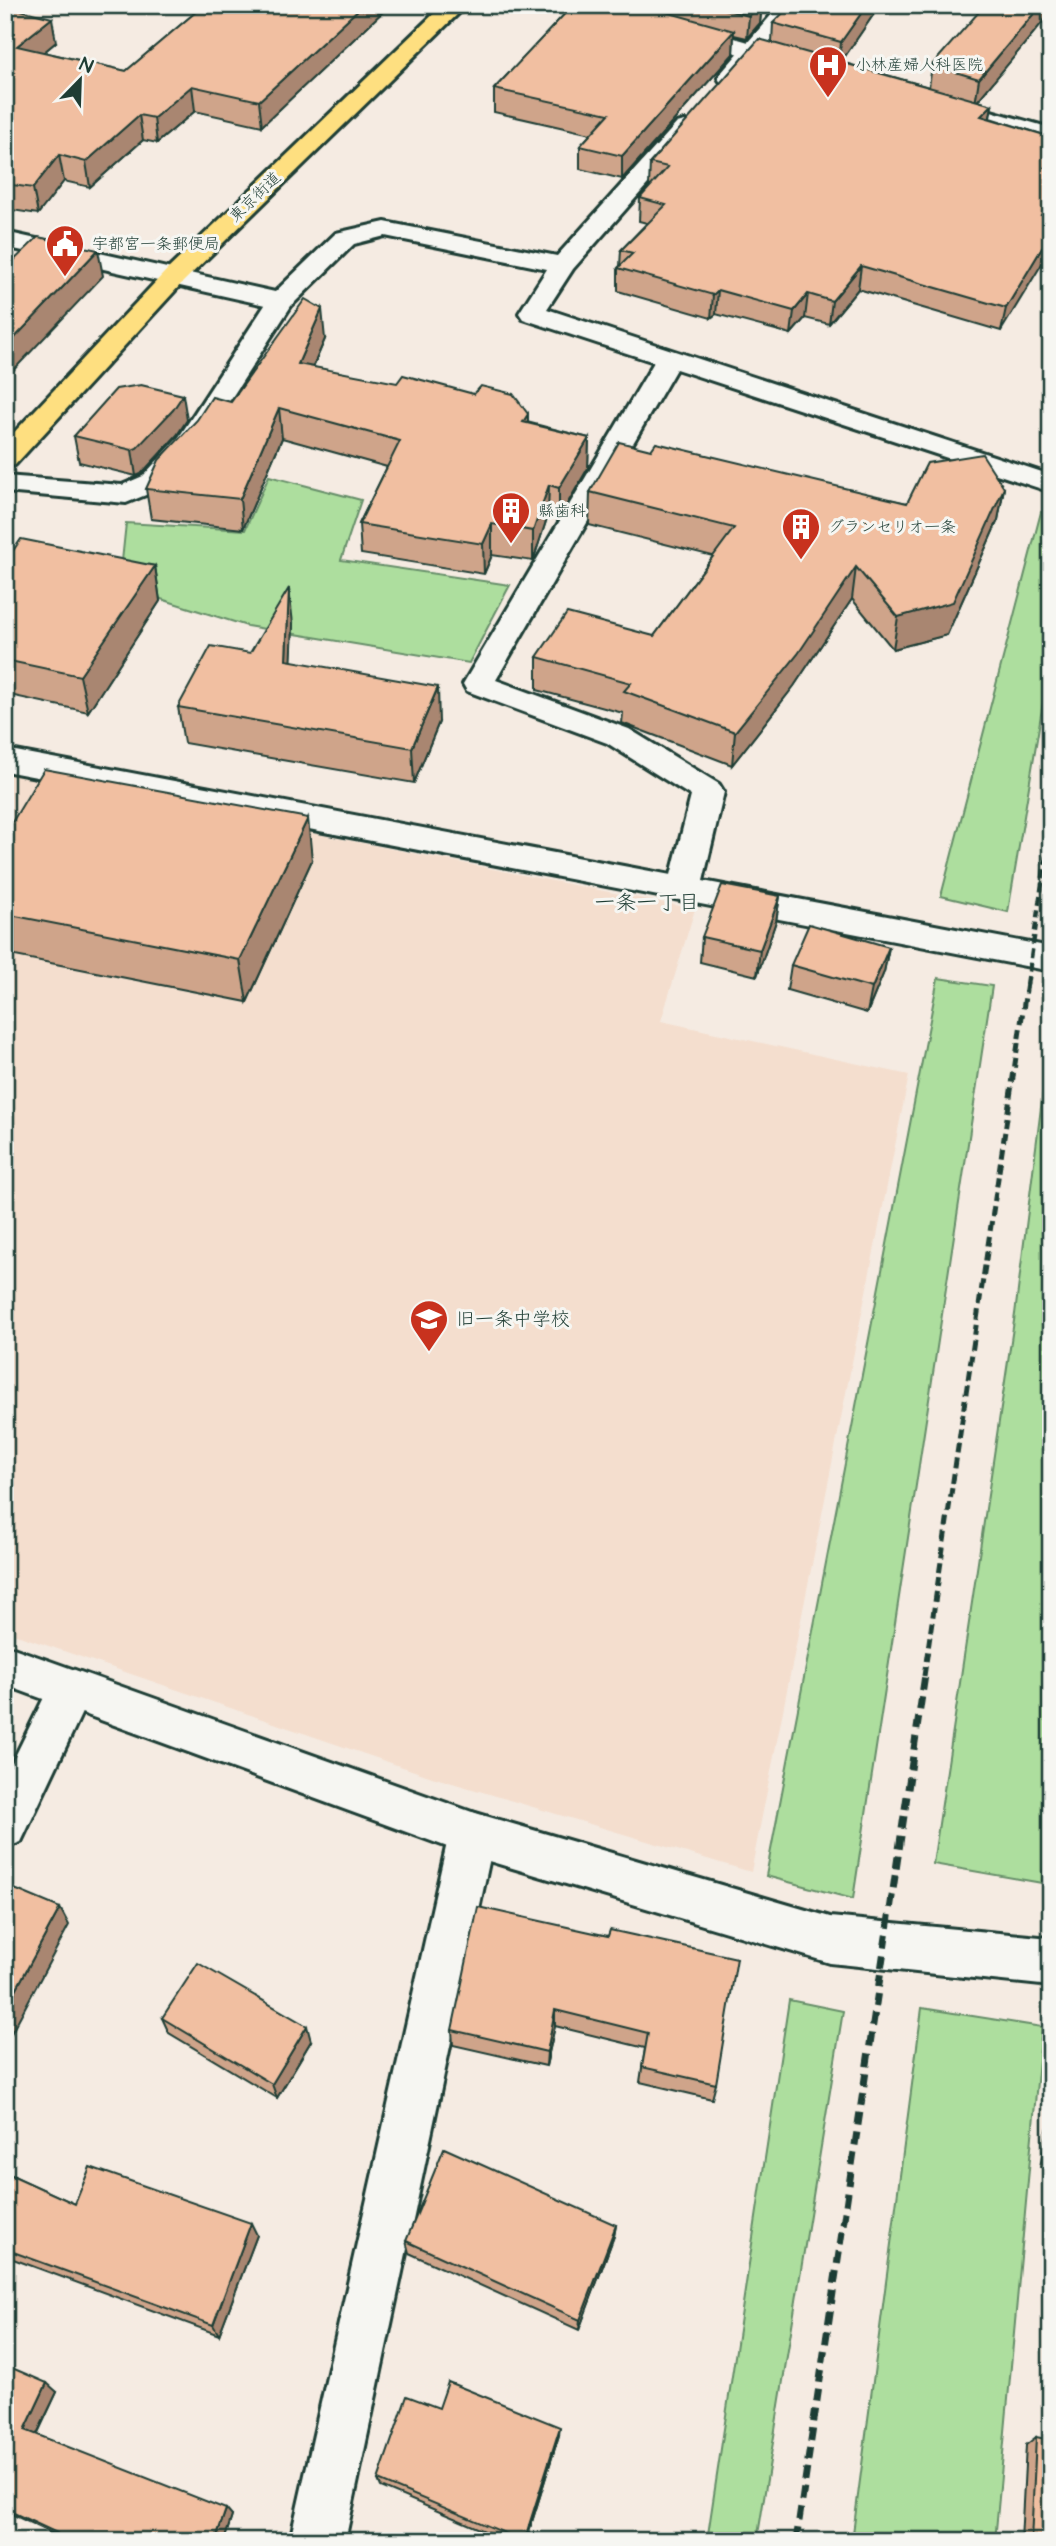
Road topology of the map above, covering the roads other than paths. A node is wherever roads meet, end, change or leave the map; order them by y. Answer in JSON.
{"nodes":[{"id":1,"x":456,"y":5,"type":"edge"},
{"id":2,"x":595,"y":5,"type":"edge"},
{"id":3,"x":792,"y":5,"type":"edge"},
{"id":4,"x":754,"y":51,"type":"junction"},
{"id":5,"x":818,"y":69,"type":"edge"},
{"id":6,"x":718,"y":92,"type":"edge"},
{"id":7,"x":922,"y":98,"type":"edge"},
{"id":8,"x":699,"y":112,"type":"edge"},
{"id":9,"x":1051,"y":135,"type":"edge"},
{"id":10,"x":5,"y":239,"type":"edge"},
{"id":11,"x":564,"y":265,"type":"junction"},
{"id":12,"x":174,"y":277,"type":"junction"},
{"id":13,"x":281,"y":301,"type":"junction"},
{"id":14,"x":669,"y":359,"type":"junction"},
{"id":15,"x":5,"y":459,"type":"edge"},
{"id":16,"x":5,"y":484,"type":"edge"},
{"id":17,"x":1051,"y":484,"type":"edge"},
{"id":18,"x":5,"y":760,"type":"edge"},
{"id":19,"x":684,"y":890,"type":"junction"},
{"id":20,"x":1051,"y":959,"type":"edge"},
{"id":21,"x":5,"y":1665,"type":"edge"},
{"id":22,"x":71,"y":1689,"type":"junction"},
{"id":23,"x":5,"y":1826,"type":"edge"},
{"id":24,"x":472,"y":1834,"type":"junction"},
{"id":25,"x":1051,"y":1962,"type":"edge"},
{"id":26,"x":317,"y":2541,"type":"edge"}],
"edges":[{"from":1,"to":12,"type":"highway","name":"東京街道"},
{"from":2,"to":4,"type":"street"},
{"from":3,"to":4,"type":"street"},
{"from":4,"to":5,"type":"street"},
{"from":4,"to":6,"type":"street"},
{"from":7,"to":9,"type":"street"},
{"from":8,"to":11,"type":"street"},
{"from":10,"to":12,"type":"street"},
{"from":11,"to":13,"type":"street"},
{"from":11,"to":14,"type":"street"},
{"from":12,"to":13,"type":"street"},
{"from":12,"to":15,"type":"highway","name":"東京街道"},
{"from":13,"to":16,"type":"street"},
{"from":14,"to":17,"type":"street"},
{"from":14,"to":19,"type":"street"},
{"from":18,"to":19,"type":"street"},
{"from":19,"to":20,"type":"street"},
{"from":21,"to":22,"type":"street"},
{"from":22,"to":23,"type":"street"},
{"from":22,"to":24,"type":"street"},
{"from":24,"to":25,"type":"street"},
{"from":24,"to":26,"type":"street"}]}
